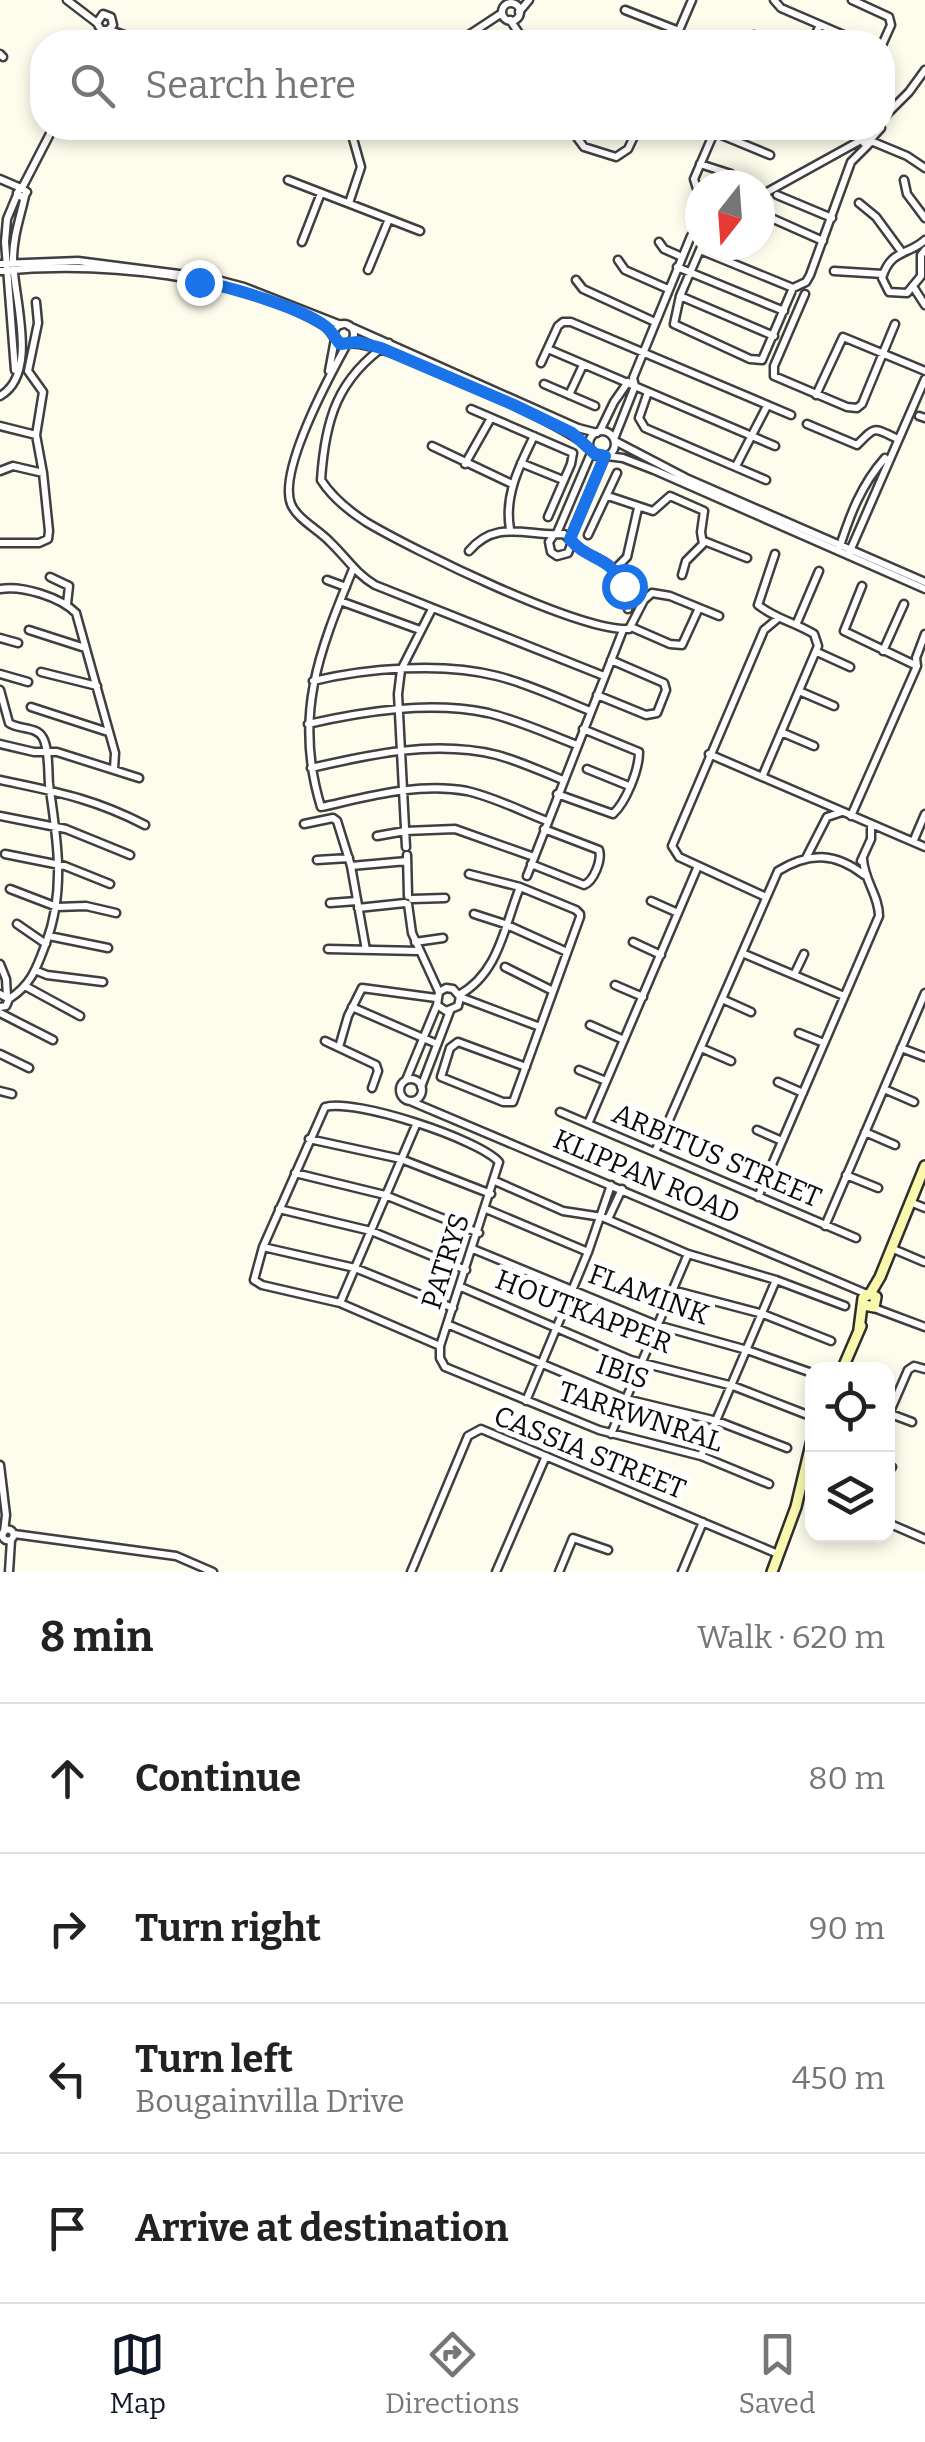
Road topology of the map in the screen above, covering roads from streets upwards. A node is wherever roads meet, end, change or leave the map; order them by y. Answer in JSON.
{"nodes":[{"id":1,"x":68,"y":0,"type":"edge"},
{"id":2,"x":528,"y":0,"type":"edge"},
{"id":3,"x":692,"y":0,"type":"edge"},
{"id":4,"x":774,"y":0,"type":"edge"},
{"id":5,"x":852,"y":0,"type":"edge"},
{"id":6,"x":509,"y":10,"type":"edge"},
{"id":7,"x":625,"y":10,"type":"dead end"},
{"id":8,"x":98,"y":21,"type":"junction"},
{"id":9,"x":820,"y":25,"type":"junction"},
{"id":10,"x":110,"y":27,"type":"junction"},
{"id":11,"x":97,"y":30,"type":"edge"},
{"id":12,"x":107,"y":30,"type":"edge"},
{"id":13,"x":116,"y":30,"type":"edge"},
{"id":14,"x":480,"y":30,"type":"edge"},
{"id":15,"x":676,"y":30,"type":"edge"},
{"id":16,"x":679,"y":30,"type":"edge"},
{"id":17,"x":818,"y":30,"type":"edge"},
{"id":18,"x":832,"y":30,"type":"edge"},
{"id":19,"x":888,"y":30,"type":"edge"},
{"id":20,"x":925,"y":70,"type":"edge"},
{"id":21,"x":895,"y":108,"type":"edge"},
{"id":22,"x":47,"y":140,"type":"edge"},
{"id":23,"x":353,"y":140,"type":"edge"},
{"id":24,"x":579,"y":140,"type":"edge"},
{"id":25,"x":633,"y":140,"type":"edge"},
{"id":26,"x":711,"y":140,"type":"edge"},
{"id":27,"x":737,"y":140,"type":"edge"},
{"id":28,"x":868,"y":140,"type":"junction"},
{"id":29,"x":770,"y":155,"type":"dead end"},
{"id":30,"x":700,"y":164,"type":"junction"},
{"id":31,"x":698,"y":170,"type":"edge"},
{"id":32,"x":718,"y":170,"type":"edge"},
{"id":33,"x":924,"y":172,"type":"edge"},
{"id":34,"x":288,"y":180,"type":"dead end"},
{"id":35,"x":904,"y":180,"type":"dead end"},
{"id":36,"x":4,"y":181,"type":"edge"},
{"id":37,"x":775,"y":188,"type":"edge"},
{"id":38,"x":22,"y":192,"type":"junction"},
{"id":39,"x":321,"y":193,"type":"junction"},
{"id":40,"x":776,"y":194,"type":"dead end"},
{"id":41,"x":348,"y":203,"type":"junction"},
{"id":42,"x":859,"y":203,"type":"dead end"},
{"id":43,"x":832,"y":218,"type":"junction"},
{"id":44,"x":925,"y":218,"type":"edge"},
{"id":45,"x":389,"y":219,"type":"junction"},
{"id":46,"x":775,"y":220,"type":"edge"},
{"id":47,"x":6,"y":228,"type":"junction"},
{"id":48,"x":16,"y":230,"type":"junction"},
{"id":49,"x":420,"y":231,"type":"dead end"},
{"id":50,"x":925,"y":240,"type":"edge"},
{"id":51,"x":824,"y":241,"type":"junction"},
{"id":52,"x":302,"y":242,"type":"dead end"},
{"id":53,"x":659,"y":242,"type":"dead end"},
{"id":54,"x":685,"y":250,"type":"edge"},
{"id":55,"x":925,"y":250,"type":"edge"},
{"id":56,"x":901,"y":251,"type":"junction"},
{"id":57,"x":682,"y":257,"type":"junction"},
{"id":58,"x":618,"y":260,"type":"dead end"},
{"id":59,"x":696,"y":260,"type":"edge"},
{"id":60,"x":731,"y":260,"type":"edge"},
{"id":61,"x":7,"y":267,"type":"edge"},
{"id":62,"x":677,"y":268,"type":"junction"},
{"id":63,"x":368,"y":270,"type":"dead end"},
{"id":64,"x":834,"y":270,"type":"dead end"},
{"id":65,"x":690,"y":272,"type":"junction"},
{"id":66,"x":883,"y":274,"type":"junction"},
{"id":67,"x":923,"y":276,"type":"edge"},
{"id":68,"x":197,"y":279,"type":"junction"},
{"id":69,"x":576,"y":280,"type":"dead end"},
{"id":70,"x":668,"y":288,"type":"junction"},
{"id":71,"x":793,"y":288,"type":"junction"},
{"id":72,"x":914,"y":288,"type":"junction"},
{"id":73,"x":806,"y":294,"type":"dead end"},
{"id":74,"x":680,"y":296,"type":"junction"},
{"id":75,"x":36,"y":302,"type":"dead end"},
{"id":76,"x":925,"y":305,"type":"edge"},
{"id":77,"x":784,"y":311,"type":"junction"},
{"id":78,"x":655,"y":322,"type":"junction"},
{"id":79,"x":895,"y":324,"type":"dead end"},
{"id":80,"x":345,"y":325,"type":"junction"},
{"id":81,"x":774,"y":336,"type":"junction"},
{"id":82,"x":335,"y":339,"type":"junction"},
{"id":83,"x":347,"y":344,"type":"junction"},
{"id":84,"x":385,"y":346,"type":"junction"},
{"id":85,"x":548,"y":350,"type":"junction"},
{"id":86,"x":644,"y":351,"type":"junction"},
{"id":87,"x":883,"y":352,"type":"junction"},
{"id":88,"x":542,"y":364,"type":"dead end"},
{"id":89,"x":582,"y":364,"type":"junction"},
{"id":90,"x":925,"y":371,"type":"edge"},
{"id":91,"x":925,"y":378,"type":"edge"},
{"id":92,"x":327,"y":381,"type":"junction"},
{"id":93,"x":632,"y":382,"type":"junction"},
{"id":94,"x":544,"y":384,"type":"dead end"},
{"id":95,"x":648,"y":392,"type":"junction"},
{"id":96,"x":569,"y":394,"type":"junction"},
{"id":97,"x":0,"y":396,"type":"edge"},
{"id":98,"x":816,"y":396,"type":"junction"},
{"id":99,"x":595,"y":406,"type":"dead end"},
{"id":100,"x":767,"y":406,"type":"junction"},
{"id":101,"x":471,"y":409,"type":"dead end"},
{"id":102,"x":791,"y":415,"type":"dead end"},
{"id":103,"x":491,"y":418,"type":"junction"},
{"id":104,"x":807,"y":424,"type":"dead end"},
{"id":105,"x":0,"y":426,"type":"edge"},
{"id":106,"x":598,"y":432,"type":"junction"},
{"id":107,"x":36,"y":435,"type":"junction"},
{"id":108,"x":534,"y":436,"type":"junction"},
{"id":109,"x":751,"y":436,"type":"junction"},
{"id":110,"x":898,"y":439,"type":"junction"},
{"id":111,"x":614,"y":440,"type":"junction"},
{"id":112,"x":432,"y":446,"type":"dead end"},
{"id":113,"x":775,"y":446,"type":"dead end"},
{"id":114,"x":591,"y":449,"type":"junction"},
{"id":115,"x":890,"y":454,"type":"junction"},
{"id":116,"x":606,"y":456,"type":"junction"},
{"id":117,"x":521,"y":463,"type":"junction"},
{"id":118,"x":465,"y":464,"type":"junction"},
{"id":119,"x":736,"y":466,"type":"junction"},
{"id":120,"x":0,"y":470,"type":"edge"},
{"id":121,"x":42,"y":473,"type":"junction"},
{"id":122,"x":618,"y":473,"type":"dead end"},
{"id":123,"x":563,"y":480,"type":"junction"},
{"id":124,"x":766,"y":480,"type":"dead end"},
{"id":125,"x":512,"y":484,"type":"junction"},
{"id":126,"x":608,"y":496,"type":"junction"},
{"id":127,"x":638,"y":508,"type":"junction"},
{"id":128,"x":548,"y":518,"type":"dead end"},
{"id":129,"x":510,"y":529,"type":"junction"},
{"id":130,"x":555,"y":535,"type":"junction"},
{"id":131,"x":538,"y":536,"type":"junction"},
{"id":132,"x":588,"y":536,"type":"dead end"},
{"id":133,"x":0,"y":541,"type":"edge"},
{"id":134,"x":571,"y":541,"type":"junction"},
{"id":135,"x":704,"y":541,"type":"junction"},
{"id":136,"x":549,"y":549,"type":"junction"},
{"id":137,"x":839,"y":549,"type":"junction"},
{"id":138,"x":469,"y":551,"type":"dead end"},
{"id":139,"x":584,"y":552,"type":"junction"},
{"id":140,"x":849,"y":553,"type":"junction"},
{"id":141,"x":775,"y":554,"type":"dead end"},
{"id":142,"x":565,"y":556,"type":"junction"},
{"id":143,"x":747,"y":558,"type":"dead end"},
{"id":144,"x":353,"y":569,"type":"junction"},
{"id":145,"x":615,"y":569,"type":"junction"},
{"id":146,"x":819,"y":571,"type":"dead end"},
{"id":147,"x":682,"y":575,"type":"dead end"},
{"id":148,"x":50,"y":577,"type":"dead end"},
{"id":149,"x":326,"y":580,"type":"dead end"},
{"id":150,"x":862,"y":586,"type":"dead end"},
{"id":151,"x":925,"y":586,"type":"edge"},
{"id":152,"x":346,"y":587,"type":"junction"},
{"id":153,"x":0,"y":588,"type":"edge"},
{"id":154,"x":340,"y":601,"type":"junction"},
{"id":155,"x":66,"y":604,"type":"junction"},
{"id":156,"x":904,"y":604,"type":"dead end"},
{"id":157,"x":628,"y":608,"type":"dead end"},
{"id":158,"x":699,"y":608,"type":"junction"},
{"id":159,"x":432,"y":609,"type":"junction"},
{"id":160,"x":719,"y":616,"type":"dead end"},
{"id":161,"x":776,"y":620,"type":"junction"},
{"id":162,"x":796,"y":625,"type":"junction"},
{"id":163,"x":627,"y":628,"type":"junction"},
{"id":164,"x":28,"y":630,"type":"dead end"},
{"id":165,"x":420,"y":630,"type":"junction"},
{"id":166,"x":925,"y":634,"type":"edge"},
{"id":167,"x":0,"y":638,"type":"edge"},
{"id":168,"x":18,"y":643,"type":"dead end"},
{"id":169,"x":86,"y":648,"type":"junction"},
{"id":170,"x":883,"y":651,"type":"junction"},
{"id":171,"x":816,"y":652,"type":"junction"},
{"id":172,"x":925,"y":657,"type":"edge"},
{"id":173,"x":611,"y":660,"type":"junction"},
{"id":174,"x":850,"y":666,"type":"dead end"},
{"id":175,"x":917,"y":666,"type":"junction"},
{"id":176,"x":401,"y":670,"type":"junction"},
{"id":177,"x":41,"y":672,"type":"dead end"},
{"id":178,"x":0,"y":674,"type":"edge"},
{"id":179,"x":604,"y":676,"type":"junction"},
{"id":180,"x":313,"y":681,"type":"junction"},
{"id":181,"x":28,"y":682,"type":"dead end"},
{"id":182,"x":96,"y":686,"type":"junction"},
{"id":183,"x":0,"y":690,"type":"edge"},
{"id":184,"x":799,"y":691,"type":"junction"},
{"id":185,"x":597,"y":695,"type":"junction"},
{"id":186,"x":834,"y":706,"type":"dead end"},
{"id":187,"x":30,"y":707,"type":"dead end"},
{"id":188,"x":2,"y":708,"type":"edge"},
{"id":189,"x":398,"y":710,"type":"junction"},
{"id":190,"x":590,"y":711,"type":"junction"},
{"id":191,"x":308,"y":724,"type":"junction"},
{"id":192,"x":583,"y":729,"type":"junction"},
{"id":193,"x":110,"y":732,"type":"junction"},
{"id":194,"x":781,"y":732,"type":"junction"},
{"id":195,"x":0,"y":744,"type":"edge"},
{"id":196,"x":577,"y":746,"type":"junction"},
{"id":197,"x":814,"y":746,"type":"dead end"},
{"id":198,"x":400,"y":750,"type":"junction"},
{"id":199,"x":46,"y":753,"type":"junction"},
{"id":200,"x":709,"y":754,"type":"junction"},
{"id":201,"x":311,"y":768,"type":"junction"},
{"id":202,"x":588,"y":768,"type":"dead end"},
{"id":203,"x":114,"y":770,"type":"junction"},
{"id":204,"x":762,"y":776,"type":"junction"},
{"id":205,"x":139,"y":778,"type":"dead end"},
{"id":206,"x":0,"y":780,"type":"edge"},
{"id":207,"x":563,"y":780,"type":"junction"},
{"id":208,"x":629,"y":786,"type":"junction"},
{"id":209,"x":50,"y":790,"type":"junction"},
{"id":210,"x":403,"y":790,"type":"junction"},
{"id":211,"x":557,"y":794,"type":"junction"},
{"id":212,"x":822,"y":803,"type":"junction"},
{"id":213,"x":847,"y":814,"type":"junction"},
{"id":214,"x":925,"y":814,"type":"edge"},
{"id":215,"x":0,"y":816,"type":"edge"},
{"id":216,"x":825,"y":820,"type":"junction"},
{"id":217,"x":304,"y":824,"type":"dead end"},
{"id":218,"x":145,"y":825,"type":"dead end"},
{"id":219,"x":545,"y":825,"type":"junction"},
{"id":220,"x":871,"y":825,"type":"junction"},
{"id":221,"x":56,"y":827,"type":"junction"},
{"id":222,"x":882,"y":830,"type":"junction"},
{"id":223,"x":405,"y":831,"type":"junction"},
{"id":224,"x":376,"y":836,"type":"dead end"},
{"id":225,"x":871,"y":839,"type":"junction"},
{"id":226,"x":816,"y":842,"type":"junction"},
{"id":227,"x":913,"y":842,"type":"junction"},
{"id":228,"x":925,"y":847,"type":"edge"},
{"id":229,"x":5,"y":854,"type":"dead end"},
{"id":230,"x":407,"y":854,"type":"junction"},
{"id":231,"x":130,"y":855,"type":"dead end"},
{"id":232,"x":824,"y":855,"type":"junction"},
{"id":233,"x":806,"y":858,"type":"junction"},
{"id":234,"x":318,"y":860,"type":"dead end"},
{"id":235,"x":863,"y":860,"type":"junction"},
{"id":236,"x":532,"y":861,"type":"junction"},
{"id":237,"x":350,"y":862,"type":"junction"},
{"id":238,"x":58,"y":865,"type":"junction"},
{"id":239,"x":698,"y":866,"type":"junction"},
{"id":240,"x":852,"y":866,"type":"junction"},
{"id":241,"x":469,"y":874,"type":"dead end"},
{"id":242,"x":864,"y":875,"type":"junction"},
{"id":243,"x":527,"y":876,"type":"dead end"},
{"id":244,"x":110,"y":884,"type":"dead end"},
{"id":245,"x":520,"y":888,"type":"junction"},
{"id":246,"x":10,"y":889,"type":"dead end"},
{"id":247,"x":766,"y":896,"type":"junction"},
{"id":248,"x":445,"y":898,"type":"dead end"},
{"id":249,"x":408,"y":901,"type":"junction"},
{"id":250,"x":330,"y":902,"type":"dead end"},
{"id":251,"x":651,"y":902,"type":"dead end"},
{"id":252,"x":358,"y":904,"type":"junction"},
{"id":253,"x":57,"y":907,"type":"junction"},
{"id":254,"x":116,"y":912,"type":"dead end"},
{"id":255,"x":678,"y":913,"type":"junction"},
{"id":256,"x":474,"y":914,"type":"dead end"},
{"id":257,"x":17,"y":924,"type":"dead end"},
{"id":258,"x":505,"y":924,"type":"junction"},
{"id":259,"x":443,"y":938,"type":"dead end"},
{"id":260,"x":47,"y":940,"type":"junction"},
{"id":261,"x":415,"y":942,"type":"junction"},
{"id":262,"x":633,"y":942,"type":"dead end"},
{"id":263,"x":108,"y":948,"type":"dead end"},
{"id":264,"x":328,"y":949,"type":"dead end"},
{"id":265,"x":366,"y":950,"type":"junction"},
{"id":266,"x":419,"y":952,"type":"junction"},
{"id":267,"x":566,"y":952,"type":"junction"},
{"id":268,"x":742,"y":953,"type":"junction"},
{"id":269,"x":661,"y":954,"type":"junction"},
{"id":270,"x":804,"y":954,"type":"dead end"},
{"id":271,"x":0,"y":964,"type":"edge"},
{"id":272,"x":505,"y":967,"type":"dead end"},
{"id":273,"x":38,"y":971,"type":"junction"},
{"id":274,"x":794,"y":975,"type":"junction"},
{"id":275,"x":103,"y":982,"type":"dead end"},
{"id":276,"x":616,"y":985,"type":"dead end"},
{"id":277,"x":25,"y":986,"type":"junction"},
{"id":278,"x":554,"y":991,"type":"junction"},
{"id":279,"x":925,"y":994,"type":"edge"},
{"id":280,"x":5,"y":996,"type":"edge"},
{"id":281,"x":459,"y":996,"type":"junction"},
{"id":282,"x":844,"y":996,"type":"junction"},
{"id":283,"x":643,"y":997,"type":"junction"},
{"id":284,"x":437,"y":998,"type":"junction"},
{"id":285,"x":722,"y":999,"type":"junction"},
{"id":286,"x":352,"y":1006,"type":"junction"},
{"id":287,"x":923,"y":1006,"type":"edge"},
{"id":288,"x":0,"y":1009,"type":"edge"},
{"id":289,"x":450,"y":1011,"type":"junction"},
{"id":290,"x":751,"y":1012,"type":"dead end"},
{"id":291,"x":80,"y":1016,"type":"dead end"},
{"id":292,"x":590,"y":1025,"type":"dead end"},
{"id":293,"x":540,"y":1026,"type":"junction"},
{"id":294,"x":799,"y":1033,"type":"dead end"},
{"id":295,"x":422,"y":1038,"type":"junction"},
{"id":296,"x":52,"y":1040,"type":"dead end"},
{"id":297,"x":624,"y":1040,"type":"junction"},
{"id":298,"x":324,"y":1041,"type":"dead end"},
{"id":299,"x":436,"y":1044,"type":"junction"},
{"id":300,"x":824,"y":1044,"type":"junction"},
{"id":301,"x":339,"y":1047,"type":"junction"},
{"id":302,"x":701,"y":1048,"type":"junction"},
{"id":303,"x":902,"y":1048,"type":"junction"},
{"id":304,"x":0,"y":1054,"type":"edge"},
{"id":305,"x":925,"y":1058,"type":"edge"},
{"id":306,"x":731,"y":1060,"type":"dead end"},
{"id":307,"x":526,"y":1067,"type":"junction"},
{"id":308,"x":29,"y":1068,"type":"dead end"},
{"id":309,"x":579,"y":1070,"type":"dead end"},
{"id":310,"x":406,"y":1080,"type":"junction"},
{"id":311,"x":606,"y":1082,"type":"junction"},
{"id":312,"x":778,"y":1082,"type":"dead end"},
{"id":313,"x":421,"y":1086,"type":"junction"},
{"id":314,"x":372,"y":1088,"type":"dead end"},
{"id":315,"x":884,"y":1089,"type":"junction"},
{"id":316,"x":0,"y":1091,"type":"edge"},
{"id":317,"x":802,"y":1093,"type":"junction"},
{"id":318,"x":12,"y":1094,"type":"dead end"},
{"id":319,"x":420,"y":1097,"type":"junction"},
{"id":320,"x":410,"y":1101,"type":"junction"},
{"id":321,"x":914,"y":1102,"type":"dead end"},
{"id":322,"x":433,"y":1110,"type":"junction"},
{"id":323,"x":560,"y":1112,"type":"dead end"},
{"id":324,"x":416,"y":1124,"type":"junction"},
{"id":325,"x":588,"y":1124,"type":"junction"},
{"id":326,"x":757,"y":1130,"type":"dead end"},
{"id":327,"x":865,"y":1132,"type":"junction"},
{"id":328,"x":309,"y":1139,"type":"junction"},
{"id":329,"x":782,"y":1141,"type":"junction"},
{"id":330,"x":895,"y":1144,"type":"dead end"},
{"id":331,"x":655,"y":1152,"type":"junction"},
{"id":332,"x":401,"y":1160,"type":"junction"},
{"id":333,"x":925,"y":1166,"type":"edge"},
{"id":334,"x":294,"y":1173,"type":"junction"},
{"id":335,"x":846,"y":1176,"type":"junction"},
{"id":336,"x":495,"y":1182,"type":"junction"},
{"id":337,"x":611,"y":1184,"type":"junction"},
{"id":338,"x":878,"y":1188,"type":"dead end"},
{"id":339,"x":622,"y":1190,"type":"junction"},
{"id":340,"x":490,"y":1194,"type":"junction"},
{"id":341,"x":385,"y":1195,"type":"junction"},
{"id":342,"x":758,"y":1197,"type":"junction"},
{"id":343,"x":910,"y":1202,"type":"junction"},
{"id":344,"x":925,"y":1208,"type":"edge"},
{"id":345,"x":279,"y":1209,"type":"junction"},
{"id":346,"x":486,"y":1209,"type":"junction"},
{"id":347,"x":604,"y":1218,"type":"junction"},
{"id":348,"x":825,"y":1226,"type":"junction"},
{"id":349,"x":371,"y":1232,"type":"junction"},
{"id":350,"x":478,"y":1233,"type":"junction"},
{"id":351,"x":856,"y":1238,"type":"dead end"},
{"id":352,"x":263,"y":1247,"type":"junction"},
{"id":353,"x":892,"y":1248,"type":"junction"},
{"id":354,"x":473,"y":1250,"type":"junction"},
{"id":355,"x":588,"y":1252,"type":"junction"},
{"id":356,"x":688,"y":1254,"type":"junction"},
{"id":357,"x":924,"y":1262,"type":"edge"},
{"id":358,"x":355,"y":1268,"type":"junction"},
{"id":359,"x":466,"y":1270,"type":"junction"},
{"id":360,"x":776,"y":1280,"type":"junction"},
{"id":361,"x":461,"y":1287,"type":"junction"},
{"id":362,"x":571,"y":1290,"type":"junction"},
{"id":363,"x":672,"y":1290,"type":"junction"},
{"id":364,"x":870,"y":1301,"type":"junction"},
{"id":365,"x":340,"y":1303,"type":"junction"},
{"id":366,"x":845,"y":1306,"type":"dead end"},
{"id":367,"x":453,"y":1308,"type":"junction"},
{"id":368,"x":763,"y":1314,"type":"junction"},
{"id":369,"x":448,"y":1324,"type":"junction"},
{"id":370,"x":657,"y":1326,"type":"junction"},
{"id":371,"x":556,"y":1327,"type":"junction"},
{"id":372,"x":925,"y":1327,"type":"edge"},
{"id":373,"x":831,"y":1340,"type":"dead end"},
{"id":374,"x":440,"y":1346,"type":"junction"},
{"id":375,"x":748,"y":1350,"type":"junction"},
{"id":376,"x":846,"y":1362,"type":"edge"},
{"id":377,"x":541,"y":1363,"type":"junction"},
{"id":378,"x":640,"y":1363,"type":"junction"},
{"id":379,"x":444,"y":1366,"type":"joint"},
{"id":380,"x":925,"y":1369,"type":"edge"},
{"id":381,"x":805,"y":1370,"type":"edge"},
{"id":382,"x":733,"y":1386,"type":"junction"},
{"id":383,"x":626,"y":1399,"type":"junction"},
{"id":384,"x":895,"y":1399,"type":"edge"},
{"id":385,"x":526,"y":1401,"type":"junction"},
{"id":386,"x":805,"y":1414,"type":"dead end"},
{"id":387,"x":895,"y":1416,"type":"edge"},
{"id":388,"x":717,"y":1421,"type":"junction"},
{"id":389,"x":912,"y":1422,"type":"dead end"},
{"id":390,"x":611,"y":1434,"type":"junction"},
{"id":391,"x":788,"y":1448,"type":"dead end"},
{"id":392,"x":809,"y":1452,"type":"edge"},
{"id":393,"x":546,"y":1456,"type":"junction"},
{"id":394,"x":701,"y":1456,"type":"junction"},
{"id":395,"x":0,"y":1466,"type":"edge"},
{"id":396,"x":769,"y":1484,"type":"dead end"},
{"id":397,"x":703,"y":1522,"type":"junction"},
{"id":398,"x":895,"y":1527,"type":"edge"},
{"id":399,"x":7,"y":1536,"type":"edge"},
{"id":400,"x":925,"y":1539,"type":"edge"},
{"id":401,"x":608,"y":1550,"type":"dead end"},
{"id":402,"x":778,"y":1554,"type":"junction"},
{"id":403,"x":9,"y":1568,"type":"edge"},
{"id":404,"x":213,"y":1572,"type":"edge"},
{"id":405,"x":411,"y":1572,"type":"edge"},
{"id":406,"x":496,"y":1572,"type":"edge"},
{"id":407,"x":559,"y":1572,"type":"edge"},
{"id":408,"x":682,"y":1572,"type":"edge"},
{"id":409,"x":772,"y":1572,"type":"edge"}],
"edges":[{"from":1,"to":8,"type":"street"},
{"from":2,"to":6,"type":"street"},
{"from":3,"to":16,"type":"street"},
{"from":4,"to":9,"type":"street"},
{"from":5,"to":19,"type":"street"},
{"from":6,"to":14,"type":"street"},
{"from":7,"to":15,"type":"street"},
{"from":8,"to":10,"type":"street"},
{"from":8,"to":10,"type":"street"},
{"from":8,"to":11,"type":"street"},
{"from":9,"to":17,"type":"street"},
{"from":9,"to":18,"type":"street"},
{"from":10,"to":12,"type":"street"},
{"from":10,"to":13,"type":"street"},
{"from":20,"to":21,"type":"street"},
{"from":22,"to":38,"type":"street"},
{"from":23,"to":41,"type":"street"},
{"from":24,"to":25,"type":"street"},
{"from":26,"to":30,"type":"street"},
{"from":27,"to":29,"type":"street"},
{"from":28,"to":33,"type":"street"},
{"from":28,"to":37,"type":"street"},
{"from":28,"to":43,"type":"street"},
{"from":30,"to":31,"type":"street"},
{"from":30,"to":32,"type":"street"},
{"from":34,"to":39,"type":"street"},
{"from":35,"to":44,"type":"street"},
{"from":36,"to":38,"type":"street"},
{"from":38,"to":47,"type":"street"},
{"from":38,"to":48,"type":"street"},
{"from":39,"to":41,"type":"street"},
{"from":39,"to":52,"type":"street"},
{"from":40,"to":43,"type":"street"},
{"from":41,"to":45,"type":"street"},
{"from":42,"to":56,"type":"street"},
{"from":43,"to":51,"type":"street"},
{"from":45,"to":49,"type":"street"},
{"from":45,"to":63,"type":"street"},
{"from":46,"to":51,"type":"street"},
{"from":47,"to":48,"type":"street"},
{"from":47,"to":61,"type":"street"},
{"from":48,"to":61,"type":"street"},
{"from":50,"to":56,"type":"street"},
{"from":51,"to":71,"type":"street"},
{"from":53,"to":57,"type":"street"},
{"from":54,"to":57,"type":"street"},
{"from":55,"to":67,"type":"street"},
{"from":56,"to":66,"type":"street"},
{"from":57,"to":62,"type":"street"},
{"from":58,"to":70,"type":"street"},
{"from":59,"to":65,"type":"street"},
{"from":60,"to":71,"type":"street"},
{"from":61,"to":68,"type":"street"},
{"from":61,"to":97,"type":"street"},
{"from":62,"to":65,"type":"street"},
{"from":62,"to":70,"type":"street"},
{"from":64,"to":66,"type":"street"},
{"from":65,"to":74,"type":"street"},
{"from":65,"to":77,"type":"street"},
{"from":66,"to":72,"type":"street"},
{"from":67,"to":72,"type":"street"},
{"from":68,"to":80,"type":"street"},
{"from":68,"to":82,"type":"street"},
{"from":69,"to":78,"type":"street"},
{"from":70,"to":78,"type":"street"},
{"from":71,"to":77,"type":"street"},
{"from":72,"to":76,"type":"street"},
{"from":73,"to":98,"type":"street"},
{"from":74,"to":81,"type":"street"},
{"from":74,"to":81,"type":"street"},
{"from":75,"to":107,"type":"street"},
{"from":77,"to":81,"type":"street"},
{"from":78,"to":86,"type":"street"},
{"from":79,"to":87,"type":"street"},
{"from":80,"to":82,"type":"street"},
{"from":80,"to":83,"type":"street"},
{"from":80,"to":84,"type":"street"},
{"from":82,"to":83,"type":"street"},
{"from":82,"to":92,"type":"street"},
{"from":83,"to":84,"type":"street"},
{"from":83,"to":92,"type":"street"},
{"from":84,"to":106,"type":"street"},
{"from":84,"to":114,"type":"street"},
{"from":84,"to":163,"type":"street"},
{"from":85,"to":86,"type":"street"},
{"from":85,"to":88,"type":"street"},
{"from":85,"to":89,"type":"street"},
{"from":86,"to":93,"type":"street"},
{"from":86,"to":100,"type":"street"},
{"from":87,"to":90,"type":"street"},
{"from":87,"to":98,"type":"street"},
{"from":87,"to":98,"type":"street"},
{"from":89,"to":93,"type":"street"},
{"from":89,"to":96,"type":"street"},
{"from":91,"to":110,"type":"street"},
{"from":92,"to":144,"type":"street"},
{"from":93,"to":95,"type":"street"},
{"from":93,"to":106,"type":"street"},
{"from":93,"to":111,"type":"street"},
{"from":94,"to":96,"type":"street"},
{"from":95,"to":109,"type":"street"},
{"from":95,"to":119,"type":"street"},
{"from":96,"to":99,"type":"street"},
{"from":100,"to":102,"type":"street"},
{"from":100,"to":109,"type":"street"},
{"from":101,"to":103,"type":"street"},
{"from":103,"to":108,"type":"street"},
{"from":103,"to":118,"type":"street"},
{"from":104,"to":110,"type":"street"},
{"from":105,"to":107,"type":"street"},
{"from":106,"to":111,"type":"street"},
{"from":106,"to":114,"type":"street"},
{"from":107,"to":121,"type":"street"},
{"from":108,"to":117,"type":"street"},
{"from":108,"to":123,"type":"street"},
{"from":109,"to":113,"type":"street"},
{"from":109,"to":119,"type":"street"},
{"from":110,"to":115,"type":"street"},
{"from":111,"to":116,"type":"street"},
{"from":111,"to":137,"type":"street"},
{"from":112,"to":118,"type":"street"},
{"from":114,"to":116,"type":"street"},
{"from":114,"to":130,"type":"street"},
{"from":115,"to":137,"type":"street"},
{"from":115,"to":140,"type":"street"},
{"from":116,"to":134,"type":"street"},
{"from":116,"to":137,"type":"street"},
{"from":117,"to":123,"type":"street"},
{"from":117,"to":125,"type":"street"},
{"from":118,"to":125,"type":"street"},
{"from":119,"to":124,"type":"street"},
{"from":120,"to":121,"type":"street"},
{"from":121,"to":133,"type":"street"},
{"from":122,"to":126,"type":"street"},
{"from":123,"to":128,"type":"street"},
{"from":125,"to":129,"type":"street"},
{"from":126,"to":127,"type":"street"},
{"from":126,"to":132,"type":"street"},
{"from":127,"to":135,"type":"street"},
{"from":127,"to":145,"type":"street"},
{"from":129,"to":131,"type":"street"},
{"from":129,"to":138,"type":"street"},
{"from":130,"to":131,"type":"street"},
{"from":130,"to":134,"type":"street"},
{"from":130,"to":136,"type":"street"},
{"from":131,"to":136,"type":"street"},
{"from":134,"to":139,"type":"street"},
{"from":134,"to":142,"type":"street"},
{"from":135,"to":143,"type":"street"},
{"from":135,"to":147,"type":"street"},
{"from":136,"to":142,"type":"street"},
{"from":137,"to":140,"type":"street"},
{"from":139,"to":142,"type":"street"},
{"from":139,"to":145,"type":"street"},
{"from":140,"to":151,"type":"street"},
{"from":141,"to":161,"type":"street"},
{"from":144,"to":152,"type":"street"},
{"from":144,"to":159,"type":"street"},
{"from":145,"to":157,"type":"street"},
{"from":146,"to":162,"type":"street"},
{"from":148,"to":155,"type":"street"},
{"from":149,"to":152,"type":"street"},
{"from":150,"to":170,"type":"street"},
{"from":152,"to":154,"type":"street"},
{"from":153,"to":155,"type":"street"},
{"from":154,"to":165,"type":"street"},
{"from":154,"to":180,"type":"street"},
{"from":155,"to":169,"type":"street"},
{"from":156,"to":170,"type":"street"},
{"from":158,"to":160,"type":"street"},
{"from":158,"to":163,"type":"street"},
{"from":158,"to":163,"type":"street"},
{"from":159,"to":165,"type":"street"},
{"from":159,"to":179,"type":"street"},
{"from":161,"to":162,"type":"street"},
{"from":161,"to":200,"type":"street"},
{"from":162,"to":171,"type":"street"},
{"from":163,"to":173,"type":"street"},
{"from":164,"to":169,"type":"street"},
{"from":165,"to":176,"type":"street"},
{"from":166,"to":175,"type":"street"},
{"from":167,"to":168,"type":"street"},
{"from":169,"to":182,"type":"street"},
{"from":170,"to":175,"type":"street"},
{"from":171,"to":174,"type":"street"},
{"from":171,"to":184,"type":"street"},
{"from":172,"to":175,"type":"street"},
{"from":173,"to":179,"type":"street"},
{"from":173,"to":185,"type":"street"},
{"from":175,"to":213,"type":"street"},
{"from":176,"to":180,"type":"street"},
{"from":176,"to":189,"type":"street"},
{"from":176,"to":190,"type":"street"},
{"from":177,"to":182,"type":"street"},
{"from":178,"to":181,"type":"street"},
{"from":179,"to":185,"type":"street"},
{"from":180,"to":191,"type":"street"},
{"from":182,"to":193,"type":"street"},
{"from":183,"to":188,"type":"street"},
{"from":184,"to":186,"type":"street"},
{"from":184,"to":194,"type":"street"},
{"from":185,"to":190,"type":"street"},
{"from":187,"to":193,"type":"street"},
{"from":188,"to":199,"type":"street"},
{"from":189,"to":191,"type":"street"},
{"from":189,"to":196,"type":"street"},
{"from":189,"to":198,"type":"street"},
{"from":190,"to":192,"type":"street"},
{"from":191,"to":201,"type":"street"},
{"from":192,"to":196,"type":"street"},
{"from":192,"to":208,"type":"street"},
{"from":193,"to":203,"type":"street"},
{"from":194,"to":197,"type":"street"},
{"from":194,"to":204,"type":"street"},
{"from":195,"to":199,"type":"street"},
{"from":196,"to":207,"type":"street"},
{"from":198,"to":201,"type":"street"},
{"from":198,"to":207,"type":"street"},
{"from":198,"to":210,"type":"street"},
{"from":199,"to":203,"type":"street"},
{"from":199,"to":209,"type":"street"},
{"from":200,"to":204,"type":"street"},
{"from":200,"to":239,"type":"street"},
{"from":201,"to":210,"type":"street"},
{"from":202,"to":208,"type":"street"},
{"from":203,"to":205,"type":"street"},
{"from":204,"to":212,"type":"street"},
{"from":206,"to":209,"type":"street"},
{"from":207,"to":211,"type":"street"},
{"from":208,"to":211,"type":"street"},
{"from":209,"to":218,"type":"street"},
{"from":209,"to":221,"type":"street"},
{"from":210,"to":219,"type":"street"},
{"from":210,"to":223,"type":"street"},
{"from":211,"to":219,"type":"street"},
{"from":212,"to":213,"type":"street"},
{"from":212,"to":216,"type":"street"},
{"from":213,"to":216,"type":"street"},
{"from":213,"to":220,"type":"street"},
{"from":214,"to":227,"type":"street"},
{"from":215,"to":221,"type":"street"},
{"from":216,"to":226,"type":"street"},
{"from":217,"to":237,"type":"street"},
{"from":219,"to":236,"type":"street"},
{"from":219,"to":236,"type":"street"},
{"from":220,"to":222,"type":"street"},
{"from":220,"to":225,"type":"street"},
{"from":221,"to":231,"type":"street"},
{"from":221,"to":238,"type":"street"},
{"from":222,"to":225,"type":"street"},
{"from":222,"to":227,"type":"street"},
{"from":223,"to":224,"type":"street"},
{"from":223,"to":230,"type":"street"},
{"from":223,"to":236,"type":"street"},
{"from":225,"to":235,"type":"street"},
{"from":226,"to":232,"type":"street"},
{"from":226,"to":233,"type":"street"},
{"from":227,"to":228,"type":"street"},
{"from":229,"to":238,"type":"street"},
{"from":230,"to":237,"type":"street"},
{"from":230,"to":249,"type":"street"},
{"from":232,"to":233,"type":"street"},
{"from":232,"to":240,"type":"street"},
{"from":233,"to":247,"type":"street"},
{"from":234,"to":237,"type":"street"},
{"from":235,"to":240,"type":"street"},
{"from":235,"to":242,"type":"street"},
{"from":236,"to":243,"type":"street"},
{"from":237,"to":252,"type":"street"},
{"from":238,"to":244,"type":"street"},
{"from":238,"to":253,"type":"street"},
{"from":239,"to":247,"type":"street"},
{"from":239,"to":255,"type":"street"},
{"from":240,"to":242,"type":"street"},
{"from":241,"to":245,"type":"street"},
{"from":242,"to":282,"type":"street"},
{"from":245,"to":258,"type":"street"},
{"from":245,"to":267,"type":"street"},
{"from":246,"to":253,"type":"street"},
{"from":247,"to":268,"type":"street"},
{"from":248,"to":249,"type":"street"},
{"from":249,"to":252,"type":"street"},
{"from":249,"to":261,"type":"street"},
{"from":250,"to":252,"type":"street"},
{"from":251,"to":255,"type":"street"},
{"from":252,"to":265,"type":"street"},
{"from":253,"to":254,"type":"street"},
{"from":253,"to":260,"type":"street"},
{"from":255,"to":269,"type":"street"},
{"from":256,"to":258,"type":"street"},
{"from":257,"to":260,"type":"street"},
{"from":258,"to":267,"type":"street"},
{"from":258,"to":281,"type":"street"},
{"from":259,"to":261,"type":"street"},
{"from":260,"to":263,"type":"street"},
{"from":260,"to":273,"type":"street"},
{"from":261,"to":266,"type":"street"},
{"from":262,"to":269,"type":"street"},
{"from":264,"to":265,"type":"street"},
{"from":265,"to":266,"type":"street"},
{"from":266,"to":284,"type":"street"},
{"from":267,"to":278,"type":"street"},
{"from":268,"to":274,"type":"street"},
{"from":268,"to":285,"type":"street"},
{"from":269,"to":283,"type":"street"},
{"from":270,"to":274,"type":"street"},
{"from":271,"to":280,"type":"street"},
{"from":272,"to":278,"type":"street"},
{"from":273,"to":275,"type":"street"},
{"from":273,"to":277,"type":"street"},
{"from":274,"to":282,"type":"street"},
{"from":276,"to":283,"type":"street"},
{"from":277,"to":280,"type":"street"},
{"from":277,"to":291,"type":"street"},
{"from":278,"to":293,"type":"street"},
{"from":279,"to":287,"type":"street"},
{"from":280,"to":288,"type":"street"},
{"from":281,"to":284,"type":"street"},
{"from":281,"to":289,"type":"street"},
{"from":281,"to":293,"type":"street"},
{"from":282,"to":300,"type":"street"},
{"from":283,"to":297,"type":"street"},
{"from":284,"to":286,"type":"street"},
{"from":284,"to":289,"type":"street"},
{"from":284,"to":295,"type":"street"},
{"from":285,"to":290,"type":"street"},
{"from":285,"to":302,"type":"street"},
{"from":286,"to":295,"type":"street"},
{"from":286,"to":301,"type":"street"},
{"from":287,"to":303,"type":"street"},
{"from":288,"to":296,"type":"street"},
{"from":289,"to":299,"type":"street"},
{"from":292,"to":297,"type":"street"},
{"from":293,"to":307,"type":"street"},
{"from":294,"to":300,"type":"street"},
{"from":295,"to":299,"type":"street"},
{"from":295,"to":310,"type":"street"},
{"from":297,"to":311,"type":"street"},
{"from":298,"to":301,"type":"street"},
{"from":299,"to":313,"type":"street"},
{"from":300,"to":317,"type":"street"},
{"from":301,"to":314,"type":"street"},
{"from":302,"to":306,"type":"street"},
{"from":302,"to":331,"type":"street"},
{"from":303,"to":305,"type":"street"},
{"from":303,"to":315,"type":"street"},
{"from":304,"to":308,"type":"street"},
{"from":307,"to":307,"type":"street"},
{"from":309,"to":311,"type":"street"},
{"from":310,"to":313,"type":"street"},
{"from":310,"to":320,"type":"street"},
{"from":311,"to":325,"type":"street"},
{"from":312,"to":317,"type":"street"},
{"from":313,"to":319,"type":"street"},
{"from":315,"to":321,"type":"street"},
{"from":315,"to":327,"type":"street"},
{"from":316,"to":318,"type":"street"},
{"from":317,"to":329,"type":"street"},
{"from":319,"to":320,"type":"street"},
{"from":319,"to":322,"type":"street","name":"KLIPPAN ROAD"},
{"from":320,"to":322,"type":"street","name":"KLIPPAN ROAD"},
{"from":322,"to":337,"type":"street","name":"KLIPPAN ROAD"},
{"from":323,"to":325,"type":"street","name":"ARBITUS STREET"},
{"from":324,"to":328,"type":"street"},
{"from":324,"to":332,"type":"street"},
{"from":324,"to":336,"type":"street","name":"PATRYS"},
{"from":325,"to":331,"type":"street","name":"ARBITUS STREET"},
{"from":326,"to":329,"type":"street"},
{"from":327,"to":330,"type":"street"},
{"from":327,"to":335,"type":"street"},
{"from":328,"to":332,"type":"street"},
{"from":328,"to":334,"type":"street"},
{"from":329,"to":342,"type":"street"},
{"from":331,"to":342,"type":"street","name":"ARBITUS STREET"},
{"from":332,"to":340,"type":"street"},
{"from":332,"to":341,"type":"street"},
{"from":333,"to":343,"type":"street"},
{"from":334,"to":341,"type":"street"},
{"from":334,"to":345,"type":"street"},
{"from":335,"to":338,"type":"street"},
{"from":335,"to":348,"type":"street"},
{"from":336,"to":340,"type":"street","name":"PATRYS"},
{"from":336,"to":347,"type":"street"},
{"from":337,"to":339,"type":"street","name":"KLIPPAN ROAD"},
{"from":337,"to":347,"type":"street"},
{"from":339,"to":347,"type":"street"},
{"from":339,"to":364,"type":"street","name":"KLIPPAN ROAD"},
{"from":340,"to":346,"type":"street","name":"PATRYS"},
{"from":341,"to":349,"type":"street"},
{"from":341,"to":350,"type":"street"},
{"from":342,"to":348,"type":"street","name":"ARBITUS STREET"},
{"from":343,"to":344,"type":"street"},
{"from":343,"to":353,"type":"street"},
{"from":345,"to":349,"type":"street","name":"HOUTKAPPER"},
{"from":345,"to":352,"type":"street"},
{"from":346,"to":350,"type":"street","name":"PATRYS"},
{"from":346,"to":355,"type":"street"},
{"from":347,"to":355,"type":"street"},
{"from":347,"to":356,"type":"street"},
{"from":348,"to":351,"type":"street","name":"ARBITUS STREET"},
{"from":349,"to":358,"type":"street"},
{"from":349,"to":359,"type":"street","name":"HOUTKAPPER"},
{"from":350,"to":354,"type":"street","name":"PATRYS"},
{"from":352,"to":358,"type":"street"},
{"from":352,"to":365,"type":"street"},
{"from":353,"to":357,"type":"street"},
{"from":353,"to":364,"type":"street"},
{"from":354,"to":359,"type":"street","name":"PATRYS"},
{"from":354,"to":362,"type":"street","name":"FLAMINK"},
{"from":355,"to":362,"type":"street"},
{"from":356,"to":360,"type":"street"},
{"from":356,"to":363,"type":"street"},
{"from":358,"to":365,"type":"street"},
{"from":358,"to":367,"type":"street"},
{"from":359,"to":361,"type":"street","name":"PATRYS"},
{"from":360,"to":366,"type":"street"},
{"from":360,"to":368,"type":"street"},
{"from":361,"to":367,"type":"street","name":"PATRYS"},
{"from":361,"to":371,"type":"street","name":"HOUTKAPPER"},
{"from":362,"to":370,"type":"street","name":"FLAMINK"},
{"from":362,"to":371,"type":"street"},
{"from":363,"to":368,"type":"street"},
{"from":363,"to":370,"type":"street"},
{"from":364,"to":372,"type":"street","name":"KLIPPAN ROAD"},
{"from":364,"to":376,"type":"street"},
{"from":365,"to":374,"type":"street"},
{"from":367,"to":369,"type":"street","name":"PATRYS"},
{"from":368,"to":373,"type":"street"},
{"from":368,"to":375,"type":"street"},
{"from":369,"to":374,"type":"street","name":"PATRYS"},
{"from":369,"to":377,"type":"street","name":"IBIS"},
{"from":370,"to":375,"type":"street","name":"FLAMINK"},
{"from":370,"to":378,"type":"street"},
{"from":371,"to":377,"type":"street"},
{"from":371,"to":378,"type":"street","name":"HOUTKAPPER"},
{"from":374,"to":379,"type":"street","name":"PATRYS"},
{"from":375,"to":381,"type":"street","name":"FLAMINK"},
{"from":375,"to":382,"type":"street"},
{"from":377,"to":383,"type":"street","name":"IBIS"},
{"from":377,"to":385,"type":"street"},
{"from":378,"to":382,"type":"street","name":"HOUTKAPPER"},
{"from":378,"to":383,"type":"street"},
{"from":379,"to":385,"type":"street","name":"TARRWNRAL"},
{"from":380,"to":384,"type":"street"},
{"from":382,"to":386,"type":"street","name":"HOUTKAPPER"},
{"from":382,"to":388,"type":"street"},
{"from":383,"to":388,"type":"street","name":"IBIS"},
{"from":383,"to":390,"type":"street"},
{"from":385,"to":390,"type":"street","name":"TARRWNRAL"},
{"from":387,"to":389,"type":"street"},
{"from":388,"to":391,"type":"street","name":"IBIS"},
{"from":388,"to":394,"type":"street"},
{"from":390,"to":394,"type":"street","name":"TARRWNRAL"},
{"from":392,"to":402,"type":"street"},
{"from":393,"to":397,"type":"street","name":"CASSIA STREET"},
{"from":393,"to":405,"type":"street","name":"CASSIA STREET"},
{"from":393,"to":406,"type":"street"},
{"from":394,"to":396,"type":"street","name":"TARRWNRAL"},
{"from":395,"to":399,"type":"street"},
{"from":397,"to":402,"type":"street","name":"CASSIA STREET"},
{"from":397,"to":408,"type":"street"},
{"from":398,"to":400,"type":"street"},
{"from":399,"to":403,"type":"street"},
{"from":399,"to":404,"type":"street"},
{"from":401,"to":407,"type":"street"},
{"from":402,"to":409,"type":"street"}]}
